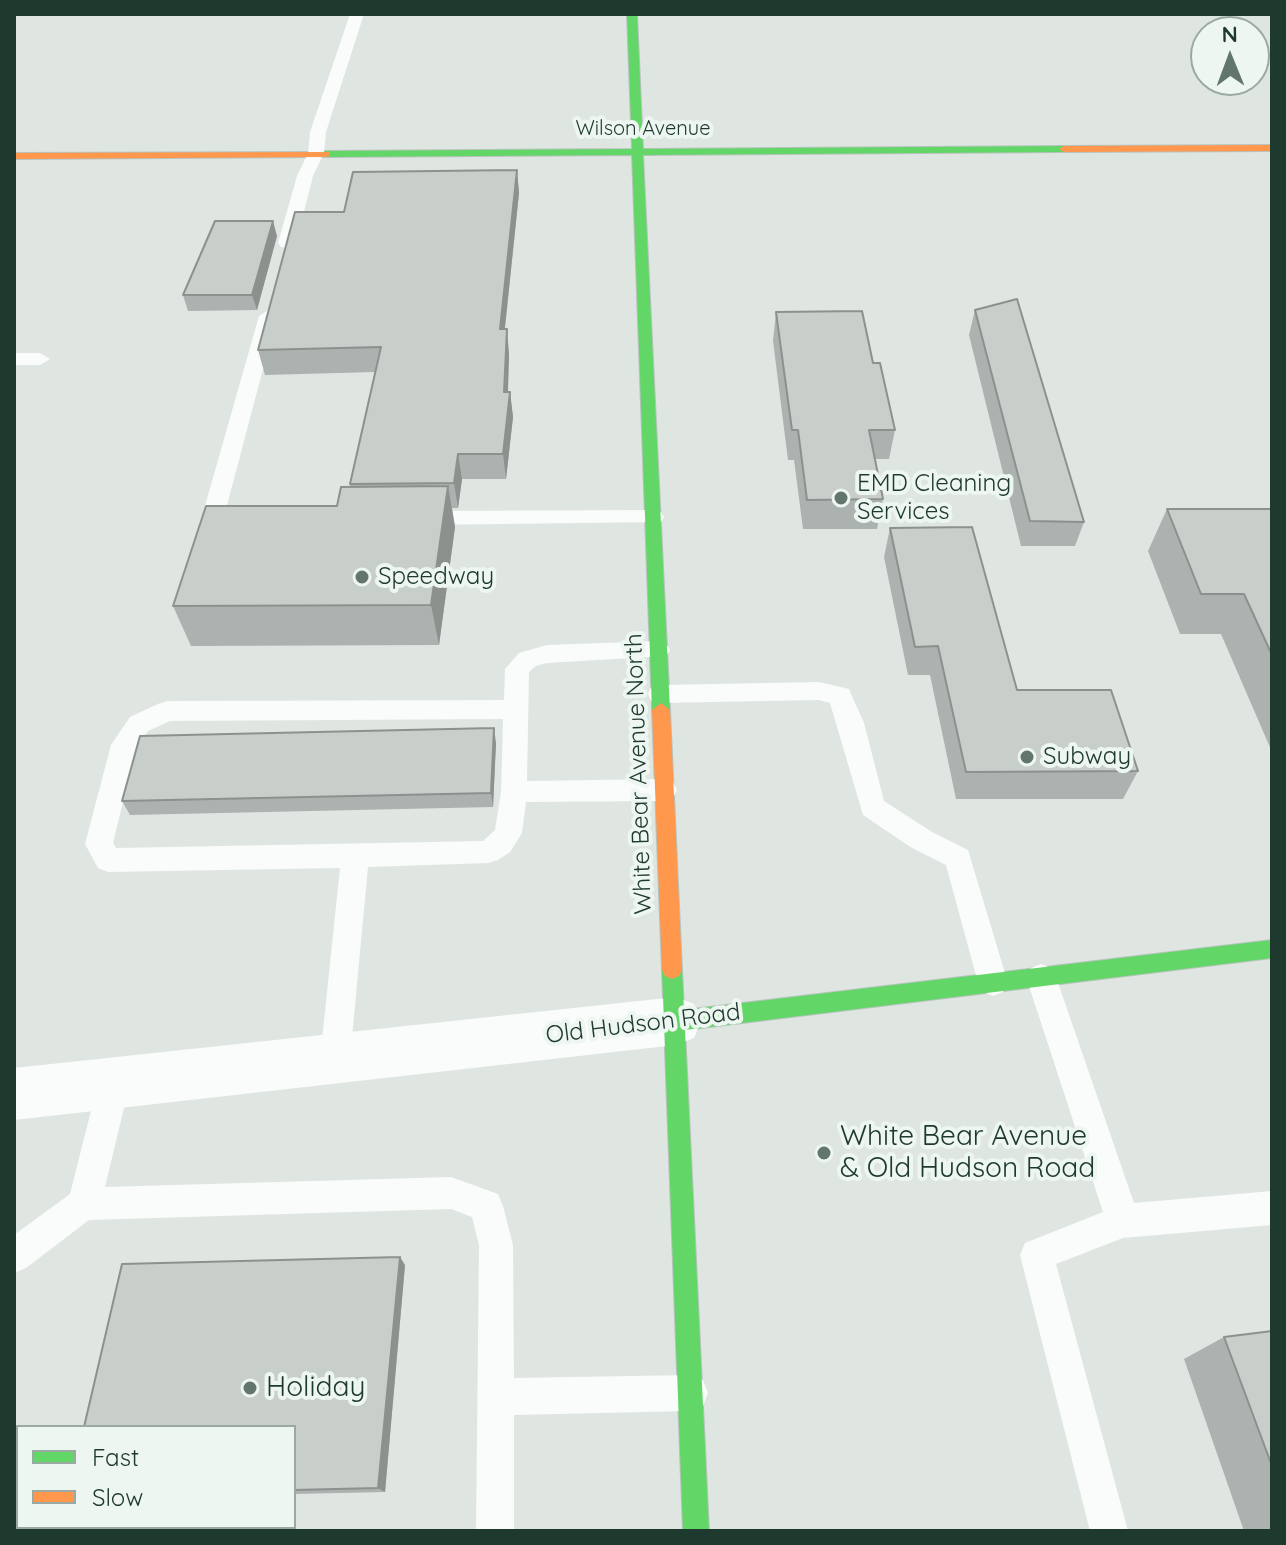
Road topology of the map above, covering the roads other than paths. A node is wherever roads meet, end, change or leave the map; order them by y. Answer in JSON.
{"nodes":[{"id":1,"x":357,"y":14,"type":"edge"},
{"id":2,"x":632,"y":14,"type":"edge"},
{"id":3,"x":1272,"y":148,"type":"edge"},
{"id":4,"x":637,"y":151,"type":"junction"},
{"id":5,"x":316,"y":153,"type":"junction"},
{"id":6,"x":14,"y":156,"type":"edge"},
{"id":7,"x":281,"y":266,"type":"edge"},
{"id":8,"x":273,"y":296,"type":"edge"},
{"id":9,"x":14,"y":359,"type":"edge"},
{"id":10,"x":40,"y":359,"type":"dead end"},
{"id":11,"x":653,"y":517,"type":"junction"},
{"id":12,"x":260,"y":519,"type":"edge"},
{"id":13,"x":402,"y":519,"type":"edge"},
{"id":14,"x":658,"y":650,"type":"junction"},
{"id":15,"x":660,"y":694,"type":"junction"},
{"id":16,"x":515,"y":709,"type":"junction"},
{"id":17,"x":664,"y":790,"type":"junction"},
{"id":18,"x":514,"y":792,"type":"junction"},
{"id":19,"x":355,"y":856,"type":"junction"},
{"id":20,"x":1272,"y":949,"type":"edge"},
{"id":21,"x":1041,"y":977,"type":"junction"},
{"id":22,"x":993,"y":983,"type":"junction"},
{"id":23,"x":676,"y":1021,"type":"junction"},
{"id":24,"x":335,"y":1059,"type":"junction"},
{"id":25,"x":114,"y":1083,"type":"junction"},
{"id":26,"x":14,"y":1094,"type":"edge"},
{"id":27,"x":84,"y":1204,"type":"junction"},
{"id":28,"x":1272,"y":1208,"type":"edge"},
{"id":29,"x":1123,"y":1221,"type":"junction"},
{"id":30,"x":14,"y":1256,"type":"edge"},
{"id":31,"x":690,"y":1393,"type":"junction"},
{"id":32,"x":494,"y":1397,"type":"junction"},
{"id":33,"x":495,"y":1531,"type":"edge"},
{"id":34,"x":696,"y":1531,"type":"edge"},
{"id":35,"x":1109,"y":1531,"type":"edge"}],
"edges":[{"from":1,"to":5,"type":"lane"},
{"from":2,"to":4,"type":"street","name":"White Bear Avenue North"},
{"from":3,"to":4,"type":"street","name":"Wilson Avenue"},
{"from":4,"to":5,"type":"street","name":"Wilson Avenue"},
{"from":4,"to":11,"type":"street","name":"White Bear Avenue North"},
{"from":5,"to":6,"type":"street","name":"Wilson Avenue"},
{"from":5,"to":7,"type":"lane"},
{"from":8,"to":12,"type":"lane"},
{"from":9,"to":10,"type":"lane"},
{"from":11,"to":13,"type":"lane"},
{"from":11,"to":14,"type":"street","name":"White Bear Avenue North"},
{"from":14,"to":15,"type":"street","name":"White Bear Avenue North"},
{"from":14,"to":16,"type":"lane"},
{"from":15,"to":17,"type":"street","name":"White Bear Avenue North"},
{"from":15,"to":22,"type":"lane"},
{"from":16,"to":18,"type":"lane"},
{"from":16,"to":19,"type":"lane"},
{"from":17,"to":18,"type":"lane"},
{"from":17,"to":23,"type":"street","name":"White Bear Avenue North"},
{"from":18,"to":19,"type":"lane"},
{"from":19,"to":24,"type":"lane"},
{"from":20,"to":21,"type":"street","name":"Old Hudson Road"},
{"from":21,"to":22,"type":"street","name":"Old Hudson Road"},
{"from":21,"to":29,"type":"lane"},
{"from":22,"to":23,"type":"street","name":"Old Hudson Road"},
{"from":23,"to":24,"type":"street","name":"Old Hudson Road"},
{"from":23,"to":31,"type":"street","name":"White Bear Avenue North"},
{"from":24,"to":25,"type":"street","name":"Old Hudson Road"},
{"from":25,"to":26,"type":"street","name":"Old Hudson Road"},
{"from":25,"to":27,"type":"lane"},
{"from":27,"to":30,"type":"lane"},
{"from":27,"to":32,"type":"lane"},
{"from":28,"to":29,"type":"lane"},
{"from":29,"to":35,"type":"lane"},
{"from":31,"to":32,"type":"lane"},
{"from":31,"to":34,"type":"street","name":"White Bear Avenue North"},
{"from":32,"to":33,"type":"lane"}]}
